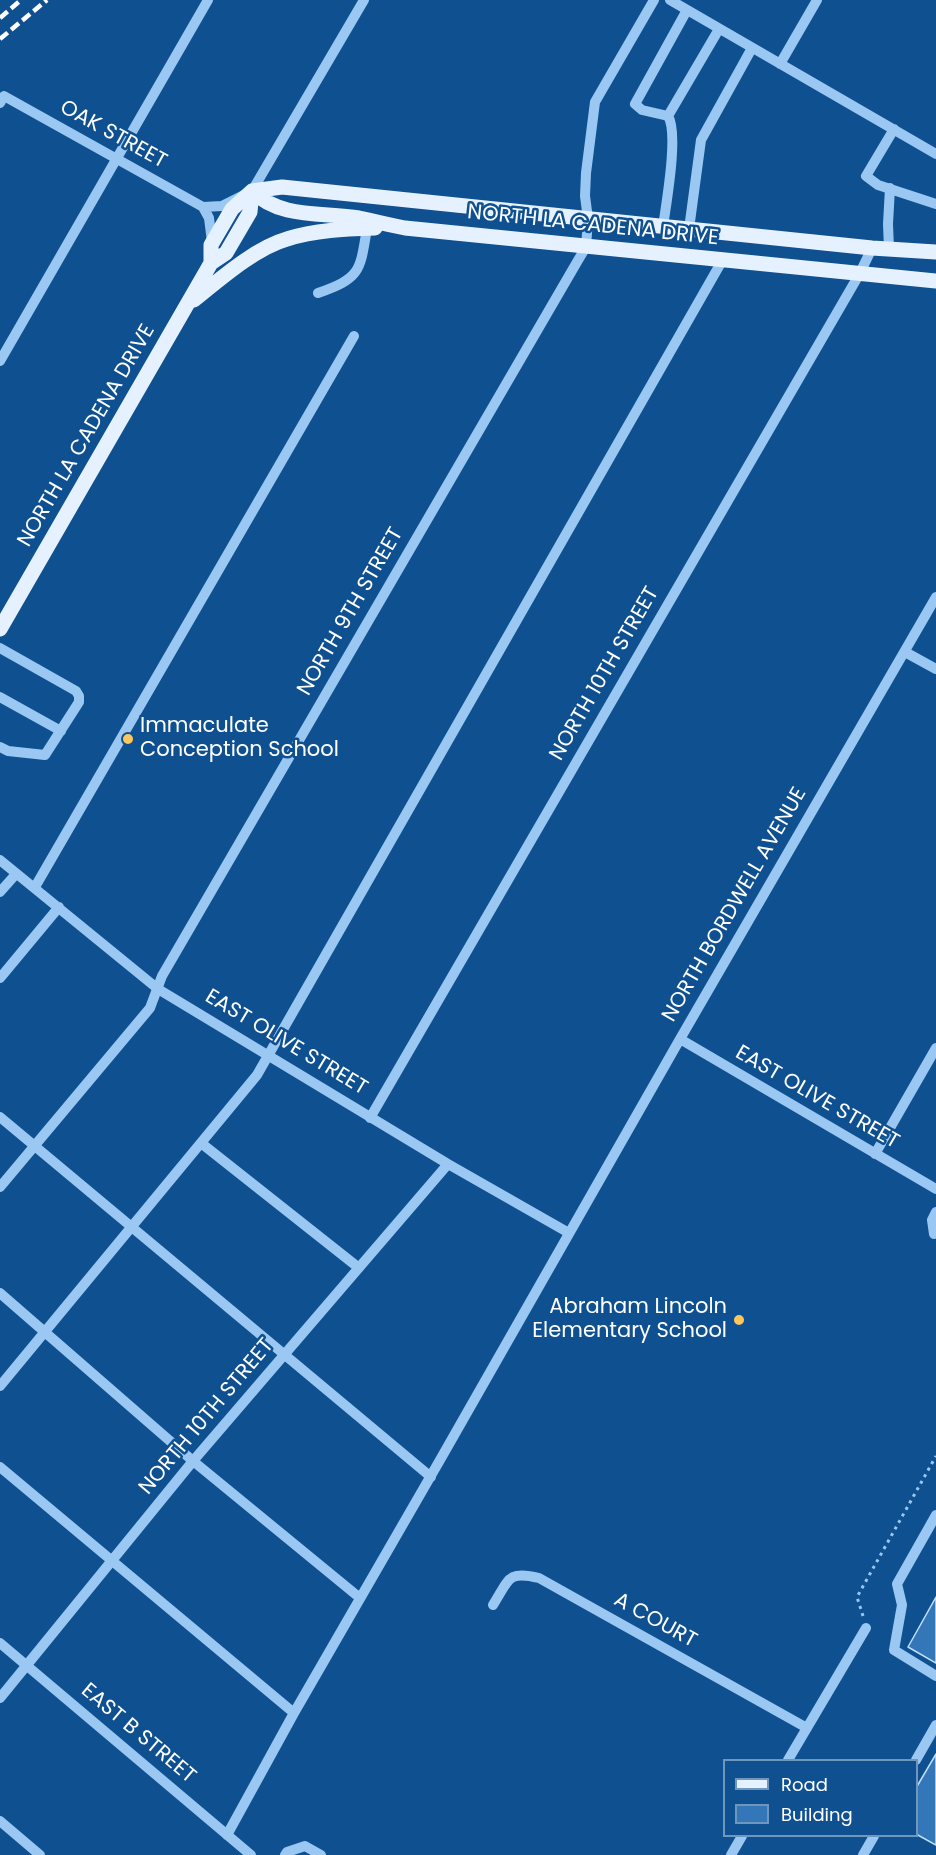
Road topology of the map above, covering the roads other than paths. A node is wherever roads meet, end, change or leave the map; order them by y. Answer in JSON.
{"nodes":[{"id":1,"x":208,"y":0,"type":"edge"},
{"id":2,"x":364,"y":0,"type":"edge"},
{"id":3,"x":654,"y":0,"type":"edge"},
{"id":4,"x":670,"y":0,"type":"edge"},
{"id":5,"x":817,"y":0,"type":"edge"},
{"id":6,"x":687,"y":10,"type":"junction"},
{"id":7,"x":719,"y":29,"type":"junction"},
{"id":8,"x":752,"y":48,"type":"junction"},
{"id":9,"x":780,"y":64,"type":"junction"},
{"id":10,"x":2,"y":100,"type":"edge"},
{"id":11,"x":669,"y":116,"type":"junction"},
{"id":12,"x":894,"y":129,"type":"junction"},
{"id":13,"x":936,"y":154,"type":"edge"},
{"id":14,"x":117,"y":159,"type":"junction"},
{"id":15,"x":890,"y":188,"type":"junction"},
{"id":16,"x":252,"y":191,"type":"junction"},
{"id":17,"x":936,"y":204,"type":"edge"},
{"id":18,"x":203,"y":207,"type":"junction"},
{"id":19,"x":588,"y":219,"type":"junction"},
{"id":20,"x":663,"y":227,"type":"junction"},
{"id":21,"x":367,"y":228,"type":"junction"},
{"id":22,"x":405,"y":228,"type":"junction"},
{"id":23,"x":689,"y":229,"type":"junction"},
{"id":24,"x":212,"y":242,"type":"junction"},
{"id":25,"x":586,"y":247,"type":"junction"},
{"id":26,"x":872,"y":248,"type":"junction"},
{"id":27,"x":889,"y":249,"type":"junction"},
{"id":28,"x":936,"y":252,"type":"edge"},
{"id":29,"x":722,"y":261,"type":"junction"},
{"id":30,"x":211,"y":263,"type":"junction"},
{"id":31,"x":860,"y":273,"type":"junction"},
{"id":32,"x":936,"y":281,"type":"edge"},
{"id":33,"x":318,"y":293,"type":"dead end"},
{"id":34,"x":186,"y":306,"type":"junction"},
{"id":35,"x":354,"y":336,"type":"dead end"},
{"id":36,"x":0,"y":361,"type":"edge"},
{"id":37,"x":936,"y":597,"type":"edge"},
{"id":38,"x":0,"y":629,"type":"edge"},
{"id":39,"x":0,"y":648,"type":"edge"},
{"id":40,"x":905,"y":652,"type":"junction"},
{"id":41,"x":936,"y":669,"type":"edge"},
{"id":42,"x":0,"y":697,"type":"edge"},
{"id":43,"x":60,"y":731,"type":"junction"},
{"id":44,"x":0,"y":747,"type":"edge"},
{"id":45,"x":0,"y":860,"type":"edge"},
{"id":46,"x":16,"y":874,"type":"junction"},
{"id":47,"x":35,"y":887,"type":"junction"},
{"id":48,"x":0,"y":892,"type":"edge"},
{"id":49,"x":59,"y":907,"type":"junction"},
{"id":50,"x":0,"y":978,"type":"edge"},
{"id":51,"x":158,"y":989,"type":"junction"},
{"id":52,"x":680,"y":1039,"type":"junction"},
{"id":53,"x":936,"y":1048,"type":"edge"},
{"id":54,"x":268,"y":1055,"type":"junction"},
{"id":55,"x":0,"y":1117,"type":"edge"},
{"id":56,"x":370,"y":1118,"type":"junction"},
{"id":57,"x":201,"y":1143,"type":"junction"},
{"id":58,"x":34,"y":1146,"type":"junction"},
{"id":59,"x":875,"y":1154,"type":"junction"},
{"id":60,"x":448,"y":1164,"type":"junction"},
{"id":61,"x":0,"y":1187,"type":"edge"},
{"id":62,"x":936,"y":1189,"type":"edge"},
{"id":63,"x":936,"y":1212,"type":"edge"},
{"id":64,"x":132,"y":1227,"type":"junction"},
{"id":65,"x":569,"y":1233,"type":"junction"},
{"id":66,"x":934,"y":1234,"type":"dead end"},
{"id":67,"x":359,"y":1268,"type":"junction"},
{"id":68,"x":0,"y":1293,"type":"edge"},
{"id":69,"x":45,"y":1333,"type":"junction"},
{"id":70,"x":284,"y":1355,"type":"junction"},
{"id":71,"x":0,"y":1386,"type":"edge"},
{"id":72,"x":194,"y":1461,"type":"junction"},
{"id":73,"x":0,"y":1467,"type":"edge"},
{"id":74,"x":431,"y":1477,"type":"junction"},
{"id":75,"x":936,"y":1515,"type":"edge"},
{"id":76,"x":112,"y":1561,"type":"junction"},
{"id":77,"x":360,"y":1598,"type":"junction"},
{"id":78,"x":493,"y":1605,"type":"dead end"},
{"id":79,"x":866,"y":1628,"type":"road end"},
{"id":80,"x":0,"y":1643,"type":"edge"},
{"id":81,"x":27,"y":1666,"type":"junction"},
{"id":82,"x":936,"y":1676,"type":"edge"},
{"id":83,"x":0,"y":1698,"type":"edge"},
{"id":84,"x":294,"y":1713,"type":"junction"},
{"id":85,"x":936,"y":1725,"type":"edge"},
{"id":86,"x":807,"y":1728,"type":"junction"},
{"id":87,"x":789,"y":1759,"type":"edge"},
{"id":88,"x":917,"y":1759,"type":"edge"},
{"id":89,"x":0,"y":1821,"type":"edge"},
{"id":90,"x":227,"y":1834,"type":"junction"},
{"id":91,"x":741,"y":1837,"type":"edge"},
{"id":92,"x":873,"y":1837,"type":"edge"},
{"id":93,"x":40,"y":1855,"type":"edge"},
{"id":94,"x":251,"y":1855,"type":"edge"},
{"id":95,"x":285,"y":1855,"type":"edge"},
{"id":96,"x":321,"y":1855,"type":"edge"},
{"id":97,"x":730,"y":1855,"type":"edge"},
{"id":98,"x":863,"y":1855,"type":"edge"}],
"edges":[{"from":1,"to":14,"type":"street"},
{"from":2,"to":16,"type":"street"},
{"from":3,"to":19,"type":"street","name":"NORTH 9TH STREET"},
{"from":4,"to":6,"type":"street"},
{"from":5,"to":9,"type":"street"},
{"from":6,"to":7,"type":"street"},
{"from":6,"to":11,"type":"street"},
{"from":7,"to":8,"type":"street"},
{"from":7,"to":11,"type":"street"},
{"from":8,"to":9,"type":"street"},
{"from":8,"to":23,"type":"street"},
{"from":9,"to":12,"type":"street"},
{"from":10,"to":14,"type":"street","name":"OAK STREET"},
{"from":11,"to":20,"type":"street"},
{"from":12,"to":13,"type":"street"},
{"from":12,"to":15,"type":"street"},
{"from":14,"to":18,"type":"street","name":"OAK STREET"},
{"from":14,"to":36,"type":"street"},
{"from":15,"to":17,"type":"street"},
{"from":15,"to":27,"type":"street"},
{"from":16,"to":18,"type":"street"},
{"from":16,"to":19,"type":"main road","name":"NORTH LA CADENA DRIVE"},
{"from":16,"to":22,"type":"main road","name":"NORTH LA CADENA DRIVE"},
{"from":16,"to":24,"type":"main road","name":"NORTH LA CADENA DRIVE"},
{"from":16,"to":30,"type":"main road","name":"NORTH LA CADENA DRIVE"},
{"from":18,"to":24,"type":"street"},
{"from":19,"to":20,"type":"main road","name":"NORTH LA CADENA DRIVE"},
{"from":19,"to":25,"type":"street","name":"NORTH 9TH STREET"},
{"from":20,"to":23,"type":"main road","name":"NORTH LA CADENA DRIVE"},
{"from":21,"to":22,"type":"main road"},
{"from":21,"to":33,"type":"street"},
{"from":21,"to":34,"type":"main road"},
{"from":22,"to":25,"type":"main road","name":"NORTH LA CADENA DRIVE"},
{"from":23,"to":26,"type":"main road","name":"NORTH LA CADENA DRIVE"},
{"from":24,"to":30,"type":"main road","name":"NORTH LA CADENA DRIVE"},
{"from":25,"to":29,"type":"main road","name":"NORTH LA CADENA DRIVE"},
{"from":25,"to":51,"type":"street","name":"NORTH 9TH STREET"},
{"from":26,"to":27,"type":"main road","name":"NORTH LA CADENA DRIVE"},
{"from":26,"to":31,"type":"street","name":"NORTH 10TH STREET"},
{"from":27,"to":28,"type":"main road","name":"NORTH LA CADENA DRIVE"},
{"from":29,"to":31,"type":"main road","name":"NORTH LA CADENA DRIVE"},
{"from":29,"to":54,"type":"street"},
{"from":30,"to":34,"type":"main road","name":"NORTH LA CADENA DRIVE"},
{"from":31,"to":32,"type":"main road","name":"NORTH LA CADENA DRIVE"},
{"from":31,"to":56,"type":"street","name":"NORTH 10TH STREET"},
{"from":34,"to":38,"type":"main road","name":"NORTH LA CADENA DRIVE"},
{"from":35,"to":47,"type":"street"},
{"from":37,"to":40,"type":"street","name":"NORTH BORDWELL AVENUE"},
{"from":39,"to":43,"type":"street"},
{"from":40,"to":41,"type":"street"},
{"from":40,"to":52,"type":"street","name":"NORTH BORDWELL AVENUE"},
{"from":42,"to":43,"type":"street"},
{"from":43,"to":44,"type":"street"},
{"from":45,"to":46,"type":"street","name":"EAST OLIVE STREET"},
{"from":46,"to":47,"type":"street","name":"EAST OLIVE STREET"},
{"from":46,"to":48,"type":"street"},
{"from":47,"to":49,"type":"street","name":"EAST OLIVE STREET"},
{"from":49,"to":50,"type":"street"},
{"from":49,"to":51,"type":"street","name":"EAST OLIVE STREET"},
{"from":51,"to":54,"type":"street","name":"EAST OLIVE STREET"},
{"from":51,"to":58,"type":"street","name":"NORTH 9TH STREET"},
{"from":52,"to":59,"type":"street","name":"EAST OLIVE STREET"},
{"from":52,"to":65,"type":"street","name":"NORTH BORDWELL AVENUE"},
{"from":53,"to":59,"type":"street"},
{"from":54,"to":56,"type":"street","name":"EAST OLIVE STREET"},
{"from":54,"to":57,"type":"street"},
{"from":55,"to":58,"type":"street"},
{"from":56,"to":60,"type":"street","name":"EAST OLIVE STREET"},
{"from":57,"to":64,"type":"street"},
{"from":57,"to":67,"type":"street"},
{"from":58,"to":61,"type":"street","name":"NORTH 9TH STREET"},
{"from":58,"to":64,"type":"street"},
{"from":59,"to":62,"type":"street","name":"EAST OLIVE STREET"},
{"from":60,"to":65,"type":"street","name":"EAST OLIVE STREET"},
{"from":60,"to":67,"type":"street","name":"NORTH 10TH STREET"},
{"from":63,"to":66,"type":"street"},
{"from":64,"to":69,"type":"street"},
{"from":64,"to":70,"type":"street"},
{"from":65,"to":74,"type":"street","name":"NORTH BORDWELL AVENUE"},
{"from":67,"to":70,"type":"street","name":"NORTH 10TH STREET"},
{"from":68,"to":69,"type":"street"},
{"from":69,"to":71,"type":"street"},
{"from":69,"to":72,"type":"street"},
{"from":70,"to":72,"type":"street","name":"NORTH 10TH STREET"},
{"from":70,"to":74,"type":"street"},
{"from":72,"to":76,"type":"street","name":"NORTH 10TH STREET"},
{"from":72,"to":77,"type":"street"},
{"from":73,"to":76,"type":"street"},
{"from":74,"to":77,"type":"street","name":"NORTH BORDWELL AVENUE"},
{"from":75,"to":82,"type":"street"},
{"from":76,"to":81,"type":"street","name":"NORTH 10TH STREET"},
{"from":76,"to":84,"type":"street"},
{"from":77,"to":84,"type":"street","name":"NORTH BORDWELL AVENUE"},
{"from":78,"to":86,"type":"street","name":"A COURT"},
{"from":79,"to":86,"type":"street"},
{"from":80,"to":81,"type":"street","name":"EAST B STREET"},
{"from":81,"to":83,"type":"street","name":"NORTH 10TH STREET"},
{"from":81,"to":90,"type":"street","name":"EAST B STREET"},
{"from":84,"to":90,"type":"street","name":"NORTH BORDWELL AVENUE"},
{"from":85,"to":88,"type":"street"},
{"from":86,"to":87,"type":"street"},
{"from":89,"to":93,"type":"street"},
{"from":90,"to":94,"type":"street","name":"EAST B STREET"},
{"from":91,"to":97,"type":"street"},
{"from":92,"to":98,"type":"street"},
{"from":95,"to":96,"type":"street"}]}
